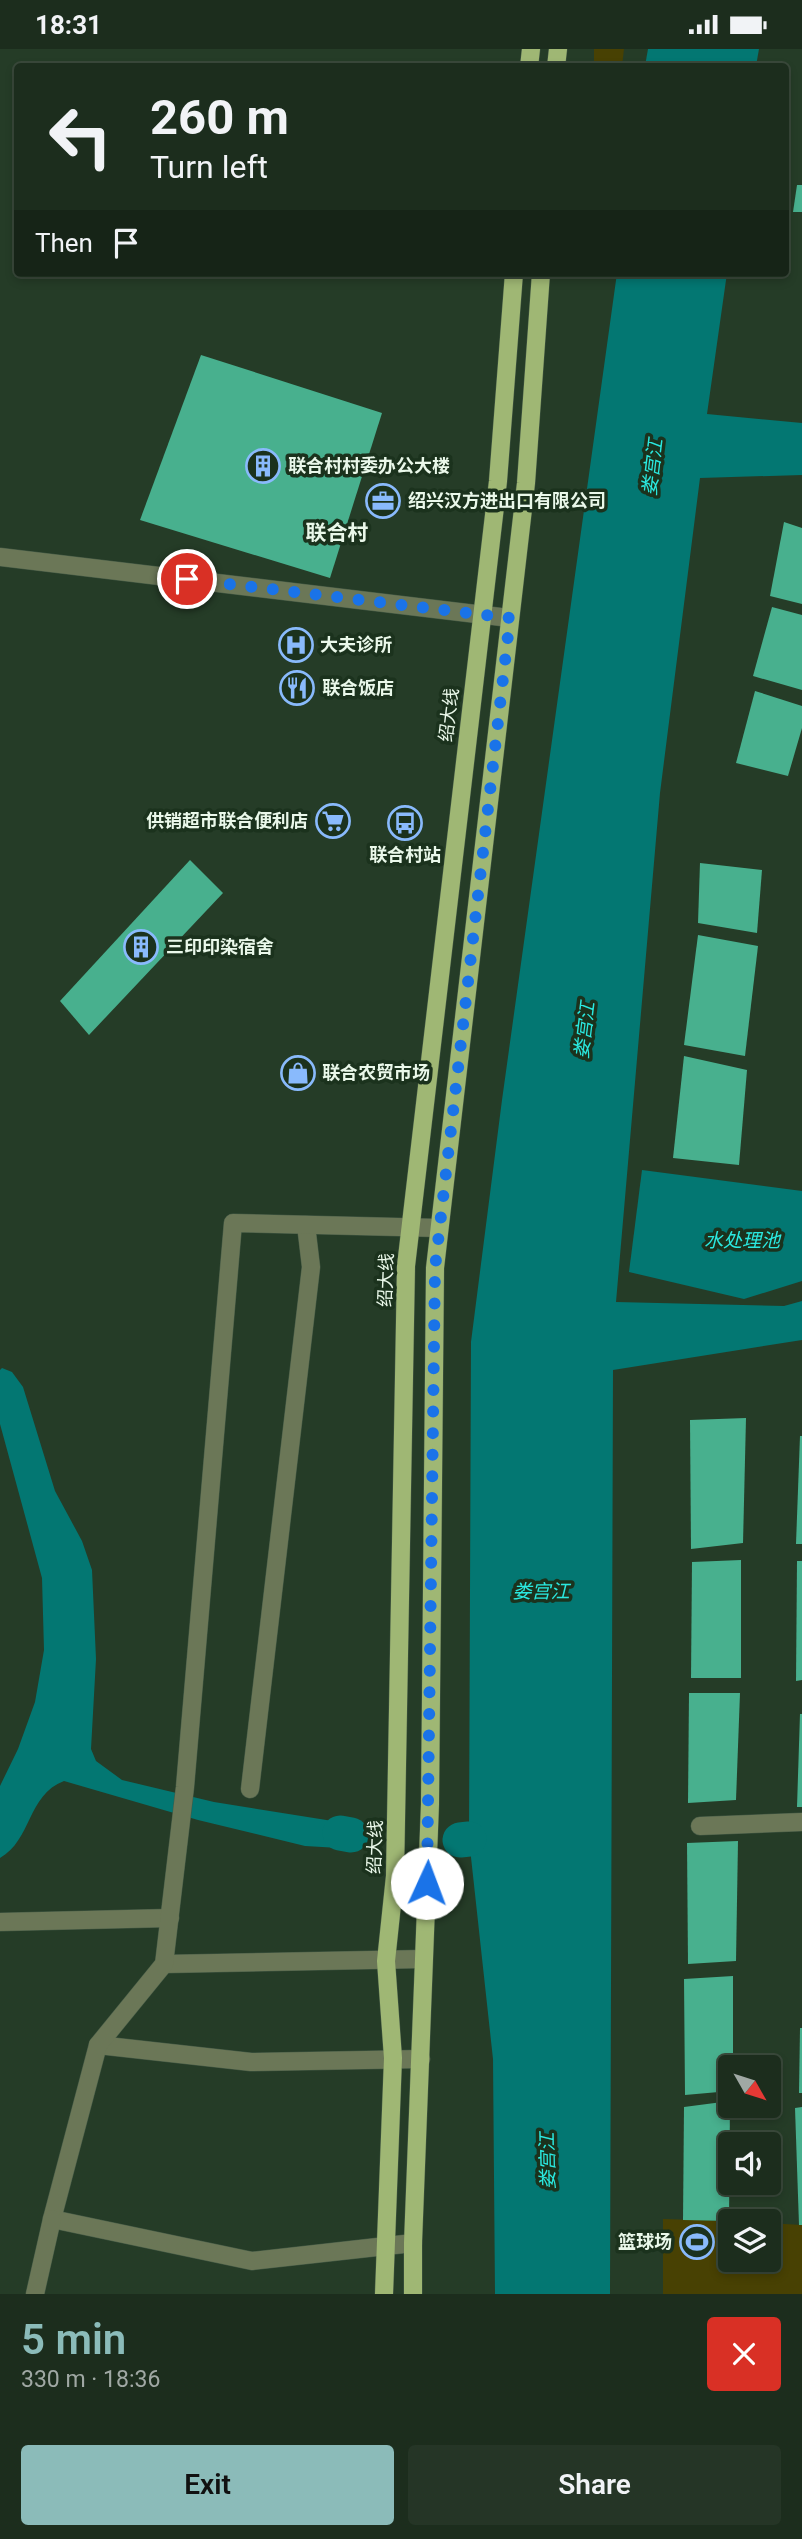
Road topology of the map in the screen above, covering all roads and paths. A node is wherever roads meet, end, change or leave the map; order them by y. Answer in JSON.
{"nodes":[{"id":1,"x":514,"y":277,"type":"edge"},
{"id":2,"x":541,"y":277,"type":"edge"},
{"id":3,"x":0,"y":557,"type":"edge"},
{"id":4,"x":482,"y":615,"type":"junction"},
{"id":5,"x":510,"y":618,"type":"junction"},
{"id":6,"x":306,"y":1225,"type":"junction"},
{"id":7,"x":410,"y":1227,"type":"junction"},
{"id":8,"x":439,"y":1228,"type":"junction"},
{"id":9,"x":250,"y":1789,"type":"dead end"},
{"id":10,"x":802,"y":1822,"type":"edge"},
{"id":11,"x":700,"y":1826,"type":"dead end"},
{"id":12,"x":170,"y":1918,"type":"junction"},
{"id":13,"x":0,"y":1921,"type":"edge"},
{"id":14,"x":423,"y":1959,"type":"junction"},
{"id":15,"x":386,"y":1961,"type":"junction"},
{"id":16,"x":164,"y":1964,"type":"junction"},
{"id":17,"x":98,"y":2045,"type":"junction"},
{"id":18,"x":393,"y":2058,"type":"junction"},
{"id":19,"x":421,"y":2059,"type":"junction"},
{"id":20,"x":52,"y":2219,"type":"junction"},
{"id":21,"x":413,"y":2243,"type":"junction"},
{"id":22,"x":384,"y":2246,"type":"junction"},
{"id":23,"x":35,"y":2294,"type":"edge"},
{"id":24,"x":384,"y":2294,"type":"edge"},
{"id":25,"x":413,"y":2294,"type":"edge"}],
"edges":[{"from":1,"to":4,"type":"main road","name":"绍大线"},
{"from":2,"to":5,"type":"main road"},
{"from":3,"to":4,"type":"street"},
{"from":4,"to":5,"type":"street"},
{"from":4,"to":7,"type":"main road","name":"绍大线"},
{"from":5,"to":8,"type":"main road"},
{"from":6,"to":7,"type":"street"},
{"from":6,"to":9,"type":"street"},
{"from":6,"to":12,"type":"street"},
{"from":7,"to":8,"type":"street"},
{"from":7,"to":15,"type":"main road","name":"绍大线"},
{"from":8,"to":14,"type":"main road"},
{"from":10,"to":11,"type":"street"},
{"from":12,"to":13,"type":"street"},
{"from":12,"to":16,"type":"street"},
{"from":14,"to":15,"type":"street"},
{"from":14,"to":19,"type":"main road"},
{"from":15,"to":16,"type":"street"},
{"from":15,"to":18,"type":"main road","name":"绍大线"},
{"from":16,"to":17,"type":"street"},
{"from":17,"to":18,"type":"street"},
{"from":17,"to":20,"type":"street"},
{"from":18,"to":19,"type":"street"},
{"from":18,"to":22,"type":"main road","name":"绍大线"},
{"from":19,"to":21,"type":"main road"},
{"from":20,"to":22,"type":"street"},
{"from":20,"to":23,"type":"street"},
{"from":21,"to":22,"type":"street"},
{"from":21,"to":25,"type":"main road"},
{"from":22,"to":24,"type":"main road","name":"绍大线"}]}
